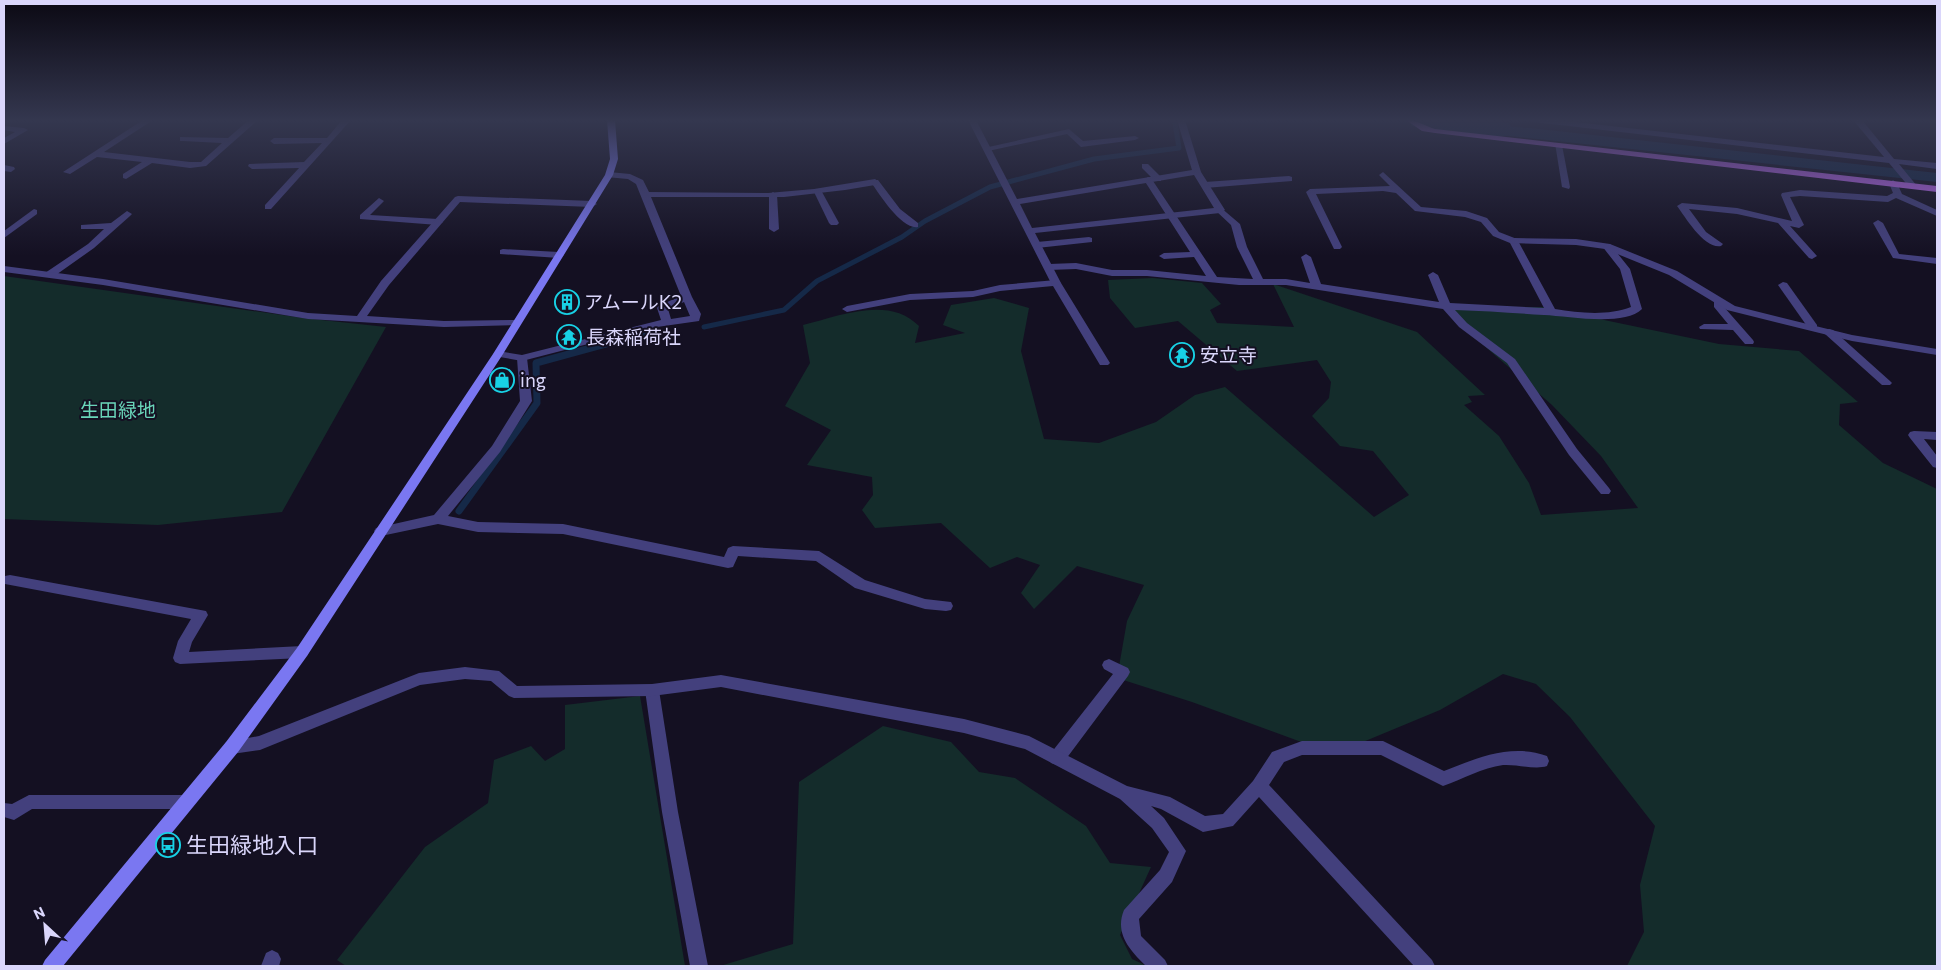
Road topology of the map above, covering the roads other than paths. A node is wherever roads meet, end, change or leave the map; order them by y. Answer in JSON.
{"nodes":[{"id":1,"x":77,"y":165,"type":"edge"},
{"id":2,"x":143,"y":165,"type":"edge"},
{"id":3,"x":612,"y":165,"type":"edge"},
{"id":4,"x":997,"y":165,"type":"edge"},
{"id":5,"x":1195,"y":165,"type":"edge"},
{"id":6,"x":1562,"y":165,"type":"edge"},
{"id":7,"x":1732,"y":165,"type":"edge"},
{"id":8,"x":1897,"y":165,"type":"edge"},
{"id":9,"x":252,"y":166,"type":"dead end"},
{"id":10,"x":304,"y":166,"type":"joint"},
{"id":11,"x":1145,"y":166,"type":"dead end"},
{"id":12,"x":67,"y":172,"type":"dead end"},
{"id":13,"x":1197,"y":172,"type":"junction"},
{"id":14,"x":609,"y":175,"type":"junction"},
{"id":15,"x":1383,"y":175,"type":"dead end"},
{"id":16,"x":126,"y":176,"type":"dead end"},
{"id":17,"x":1289,"y":179,"type":"dead end"},
{"id":18,"x":1153,"y":180,"type":"junction"},
{"id":19,"x":1910,"y":183,"type":"junction"},
{"id":20,"x":1893,"y":184,"type":"junction"},
{"id":21,"x":1205,"y":185,"type":"junction"},
{"id":22,"x":1566,"y":187,"type":"dead end"},
{"id":23,"x":1937,"y":189,"type":"edge"},
{"id":24,"x":1397,"y":190,"type":"junction"},
{"id":25,"x":818,"y":192,"type":"junction"},
{"id":26,"x":646,"y":195,"type":"junction"},
{"id":27,"x":773,"y":195,"type":"junction"},
{"id":28,"x":1896,"y":195,"type":"junction"},
{"id":29,"x":379,"y":201,"type":"dead end"},
{"id":30,"x":1016,"y":202,"type":"junction"},
{"id":31,"x":592,"y":204,"type":"junction"},
{"id":32,"x":268,"y":207,"type":"dead end"},
{"id":33,"x":1220,"y":210,"type":"junction"},
{"id":34,"x":34,"y":212,"type":"dead end"},
{"id":35,"x":1937,"y":213,"type":"edge"},
{"id":36,"x":127,"y":214,"type":"dead end"},
{"id":37,"x":1172,"y":215,"type":"junction"},
{"id":38,"x":1781,"y":221,"type":"junction"},
{"id":39,"x":438,"y":222,"type":"junction"},
{"id":40,"x":834,"y":223,"type":"dead end"},
{"id":41,"x":1878,"y":223,"type":"dead end"},
{"id":42,"x":915,"y":225,"type":"dead end"},
{"id":43,"x":114,"y":226,"type":"junction"},
{"id":44,"x":84,"y":227,"type":"dead end"},
{"id":45,"x":774,"y":229,"type":"dead end"},
{"id":46,"x":1031,"y":231,"type":"junction"},
{"id":47,"x":4,"y":235,"type":"edge"},
{"id":48,"x":1089,"y":240,"type":"dead end"},
{"id":49,"x":1514,"y":241,"type":"junction"},
{"id":50,"x":1718,"y":244,"type":"dead end"},
{"id":51,"x":1037,"y":245,"type":"junction"},
{"id":52,"x":1607,"y":246,"type":"junction"},
{"id":53,"x":1337,"y":247,"type":"dead end"},
{"id":54,"x":503,"y":252,"type":"dead end"},
{"id":55,"x":1198,"y":254,"type":"junction"},
{"id":56,"x":559,"y":255,"type":"junction"},
{"id":57,"x":1164,"y":256,"type":"dead end"},
{"id":58,"x":1812,"y":256,"type":"dead end"},
{"id":59,"x":1306,"y":257,"type":"dead end"},
{"id":60,"x":1937,"y":261,"type":"edge"},
{"id":61,"x":1049,"y":267,"type":"junction"},
{"id":62,"x":4,"y":269,"type":"edge"},
{"id":63,"x":49,"y":275,"type":"junction"},
{"id":64,"x":1433,"y":275,"type":"dead end"},
{"id":65,"x":1214,"y":280,"type":"junction"},
{"id":66,"x":1056,"y":282,"type":"junction"},
{"id":67,"x":1259,"y":282,"type":"junction"},
{"id":68,"x":1783,"y":285,"type":"dead end"},
{"id":69,"x":1317,"y":288,"type":"junction"},
{"id":70,"x":687,"y":297,"type":"junction"},
{"id":71,"x":1719,"y":302,"type":"junction"},
{"id":72,"x":1446,"y":306,"type":"junction"},
{"id":73,"x":847,"y":309,"type":"dead end"},
{"id":74,"x":1551,"y":312,"type":"junction"},
{"id":75,"x":359,"y":320,"type":"junction"},
{"id":76,"x":515,"y":323,"type":"junction"},
{"id":77,"x":667,"y":323,"type":"junction"},
{"id":78,"x":1704,"y":327,"type":"dead end"},
{"id":79,"x":1736,"y":327,"type":"junction"},
{"id":80,"x":1813,"y":327,"type":"junction"},
{"id":81,"x":1829,"y":332,"type":"junction"},
{"id":82,"x":1749,"y":342,"type":"dead end"},
{"id":83,"x":1937,"y":352,"type":"edge"},
{"id":84,"x":498,"y":354,"type":"junction"},
{"id":85,"x":522,"y":358,"type":"junction"},
{"id":86,"x":1104,"y":363,"type":"dead end"},
{"id":87,"x":1886,"y":383,"type":"dead end"},
{"id":88,"x":1937,"y":436,"type":"edge"},
{"id":89,"x":1937,"y":464,"type":"edge"},
{"id":90,"x":1605,"y":491,"type":"dead end"},
{"id":91,"x":438,"y":518,"type":"junction"},
{"id":92,"x":381,"y":531,"type":"junction"},
{"id":93,"x":10,"y":580,"type":"dead end"},
{"id":94,"x":946,"y":606,"type":"dead end"},
{"id":95,"x":302,"y":652,"type":"junction"},
{"id":96,"x":1109,"y":665,"type":"dead end"},
{"id":97,"x":652,"y":690,"type":"junction"},
{"id":98,"x":232,"y":747,"type":"junction"},
{"id":99,"x":1057,"y":758,"type":"junction"},
{"id":100,"x":1541,"y":761,"type":"dead end"},
{"id":101,"x":1259,"y":786,"type":"junction"},
{"id":102,"x":1124,"y":793,"type":"junction"},
{"id":103,"x":186,"y":802,"type":"junction"},
{"id":104,"x":4,"y":810,"type":"edge"},
{"id":105,"x":51,"y":966,"type":"edge"},
{"id":106,"x":699,"y":966,"type":"edge"},
{"id":107,"x":1159,"y":966,"type":"edge"},
{"id":108,"x":1426,"y":966,"type":"edge"}],
"edges":[{"from":1,"to":12,"type":"street"},
{"from":2,"to":16,"type":"street"},
{"from":3,"to":14,"type":"street"},
{"from":4,"to":30,"type":"street"},
{"from":5,"to":13,"type":"street"},
{"from":6,"to":22,"type":"street"},
{"from":7,"to":20,"type":"main road"},
{"from":8,"to":19,"type":"street"},
{"from":9,"to":10,"type":"street"},
{"from":10,"to":32,"type":"street"},
{"from":11,"to":18,"type":"street"},
{"from":13,"to":18,"type":"street"},
{"from":13,"to":21,"type":"street"},
{"from":14,"to":26,"type":"street"},
{"from":14,"to":31,"type":"street"},
{"from":15,"to":24,"type":"street"},
{"from":17,"to":21,"type":"street"},
{"from":18,"to":30,"type":"street"},
{"from":18,"to":37,"type":"street"},
{"from":19,"to":20,"type":"main road"},
{"from":19,"to":23,"type":"main road"},
{"from":20,"to":28,"type":"street"},
{"from":21,"to":33,"type":"street"},
{"from":24,"to":49,"type":"street"},
{"from":24,"to":53,"type":"street"},
{"from":25,"to":27,"type":"street"},
{"from":25,"to":40,"type":"street"},
{"from":25,"to":42,"type":"street"},
{"from":26,"to":27,"type":"street"},
{"from":26,"to":70,"type":"street"},
{"from":27,"to":45,"type":"street"},
{"from":28,"to":35,"type":"street"},
{"from":28,"to":38,"type":"street"},
{"from":29,"to":39,"type":"street"},
{"from":30,"to":46,"type":"street"},
{"from":31,"to":39,"type":"street"},
{"from":31,"to":56,"type":"street"},
{"from":33,"to":37,"type":"street"},
{"from":33,"to":67,"type":"street"},
{"from":34,"to":47,"type":"street"},
{"from":36,"to":43,"type":"street"},
{"from":37,"to":46,"type":"street"},
{"from":37,"to":55,"type":"street"},
{"from":38,"to":50,"type":"street"},
{"from":38,"to":58,"type":"street"},
{"from":39,"to":75,"type":"street"},
{"from":41,"to":60,"type":"street"},
{"from":43,"to":44,"type":"street"},
{"from":43,"to":63,"type":"street"},
{"from":46,"to":51,"type":"street"},
{"from":48,"to":51,"type":"street"},
{"from":49,"to":52,"type":"street"},
{"from":49,"to":74,"type":"street"},
{"from":51,"to":61,"type":"street"},
{"from":52,"to":71,"type":"street"},
{"from":52,"to":74,"type":"street"},
{"from":54,"to":56,"type":"street"},
{"from":55,"to":57,"type":"street"},
{"from":55,"to":65,"type":"street"},
{"from":56,"to":76,"type":"street"},
{"from":59,"to":69,"type":"street"},
{"from":61,"to":65,"type":"street"},
{"from":61,"to":66,"type":"street"},
{"from":62,"to":63,"type":"street"},
{"from":63,"to":75,"type":"street"},
{"from":64,"to":72,"type":"street"},
{"from":65,"to":67,"type":"street"},
{"from":66,"to":73,"type":"street"},
{"from":66,"to":86,"type":"street"},
{"from":67,"to":69,"type":"street"},
{"from":68,"to":80,"type":"street"},
{"from":69,"to":72,"type":"street"},
{"from":70,"to":77,"type":"street"},
{"from":70,"to":77,"type":"street"},
{"from":71,"to":79,"type":"street"},
{"from":71,"to":80,"type":"street"},
{"from":72,"to":74,"type":"street"},
{"from":72,"to":90,"type":"street"},
{"from":75,"to":76,"type":"street"},
{"from":76,"to":84,"type":"street"},
{"from":77,"to":85,"type":"street"},
{"from":78,"to":79,"type":"street"},
{"from":79,"to":82,"type":"street"},
{"from":80,"to":81,"type":"street"},
{"from":81,"to":83,"type":"street"},
{"from":81,"to":87,"type":"street"},
{"from":84,"to":85,"type":"street"},
{"from":84,"to":92,"type":"street"},
{"from":85,"to":91,"type":"street"},
{"from":88,"to":89,"type":"street"},
{"from":91,"to":92,"type":"street"},
{"from":91,"to":94,"type":"street"},
{"from":92,"to":95,"type":"street"},
{"from":93,"to":95,"type":"street"},
{"from":95,"to":98,"type":"street"},
{"from":96,"to":99,"type":"street"},
{"from":97,"to":98,"type":"street"},
{"from":97,"to":99,"type":"street"},
{"from":97,"to":106,"type":"street"},
{"from":98,"to":103,"type":"street"},
{"from":99,"to":102,"type":"street"},
{"from":100,"to":101,"type":"street"},
{"from":101,"to":102,"type":"street"},
{"from":101,"to":108,"type":"street"},
{"from":102,"to":107,"type":"street"},
{"from":103,"to":104,"type":"street"},
{"from":103,"to":105,"type":"street"}]}
